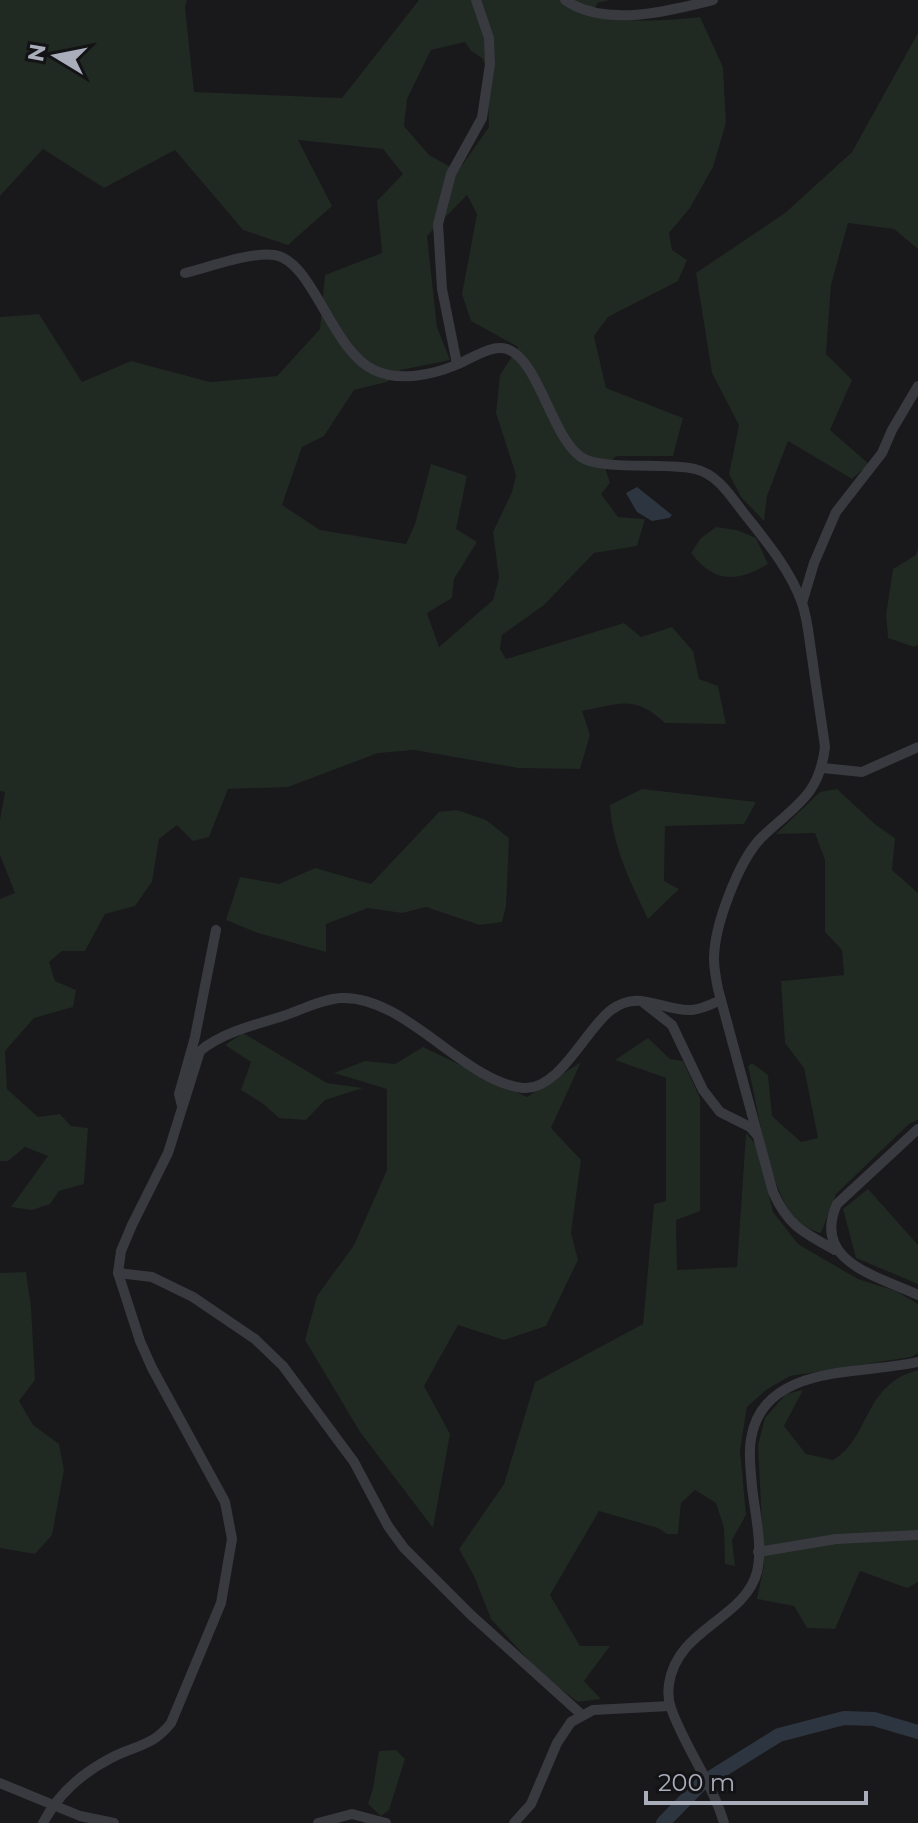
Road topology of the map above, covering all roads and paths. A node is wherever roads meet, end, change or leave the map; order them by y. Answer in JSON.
{"nodes":[{"id":1,"x":476,"y":0,"type":"edge"},
{"id":2,"x":565,"y":0,"type":"edge"},
{"id":3,"x":713,"y":0,"type":"edge"},
{"id":4,"x":185,"y":273,"type":"dead end"},
{"id":5,"x":457,"y":364,"type":"junction"},
{"id":6,"x":918,"y":386,"type":"edge"},
{"id":7,"x":802,"y":603,"type":"junction"},
{"id":8,"x":918,"y":747,"type":"edge"},
{"id":9,"x":823,"y":768,"type":"junction"},
{"id":10,"x":216,"y":930,"type":"dead end"},
{"id":11,"x":639,"y":999,"type":"junction"},
{"id":12,"x":721,"y":1000,"type":"junction"},
{"id":13,"x":183,"y":1112,"type":"junction"},
{"id":14,"x":918,"y":1129,"type":"edge"},
{"id":15,"x":759,"y":1137,"type":"junction"},
{"id":16,"x":835,"y":1250,"type":"junction"},
{"id":17,"x":118,"y":1273,"type":"junction"},
{"id":18,"x":918,"y":1295,"type":"edge"},
{"id":19,"x":918,"y":1362,"type":"edge"},
{"id":20,"x":918,"y":1535,"type":"edge"},
{"id":21,"x":758,"y":1552,"type":"junction"},
{"id":22,"x":670,"y":1706,"type":"junction"},
{"id":23,"x":582,"y":1715,"type":"junction"},
{"id":24,"x":0,"y":1783,"type":"edge"},
{"id":25,"x":52,"y":1805,"type":"junction"},
{"id":26,"x":43,"y":1823,"type":"edge"},
{"id":27,"x":114,"y":1823,"type":"edge"},
{"id":28,"x":318,"y":1823,"type":"edge"},
{"id":29,"x":386,"y":1823,"type":"edge"},
{"id":30,"x":514,"y":1823,"type":"edge"},
{"id":31,"x":724,"y":1823,"type":"edge"}],
"edges":[{"from":1,"to":5,"type":"street"},
{"from":2,"to":3,"type":"street"},
{"from":4,"to":5,"type":"street"},
{"from":5,"to":7,"type":"street"},
{"from":6,"to":7,"type":"street"},
{"from":7,"to":9,"type":"street"},
{"from":8,"to":9,"type":"street"},
{"from":9,"to":12,"type":"street"},
{"from":10,"to":13,"type":"street"},
{"from":11,"to":12,"type":"street"},
{"from":11,"to":13,"type":"street"},
{"from":11,"to":15,"type":"street"},
{"from":12,"to":15,"type":"street"},
{"from":13,"to":17,"type":"street"},
{"from":14,"to":16,"type":"street"},
{"from":15,"to":16,"type":"street"},
{"from":16,"to":18,"type":"street"},
{"from":17,"to":23,"type":"street"},
{"from":17,"to":25,"type":"street"},
{"from":19,"to":21,"type":"street"},
{"from":20,"to":21,"type":"street"},
{"from":21,"to":22,"type":"street"},
{"from":22,"to":23,"type":"street"},
{"from":22,"to":31,"type":"street"},
{"from":23,"to":30,"type":"street"},
{"from":24,"to":25,"type":"street"},
{"from":25,"to":26,"type":"street"},
{"from":25,"to":27,"type":"street"},
{"from":28,"to":29,"type":"street"}]}
